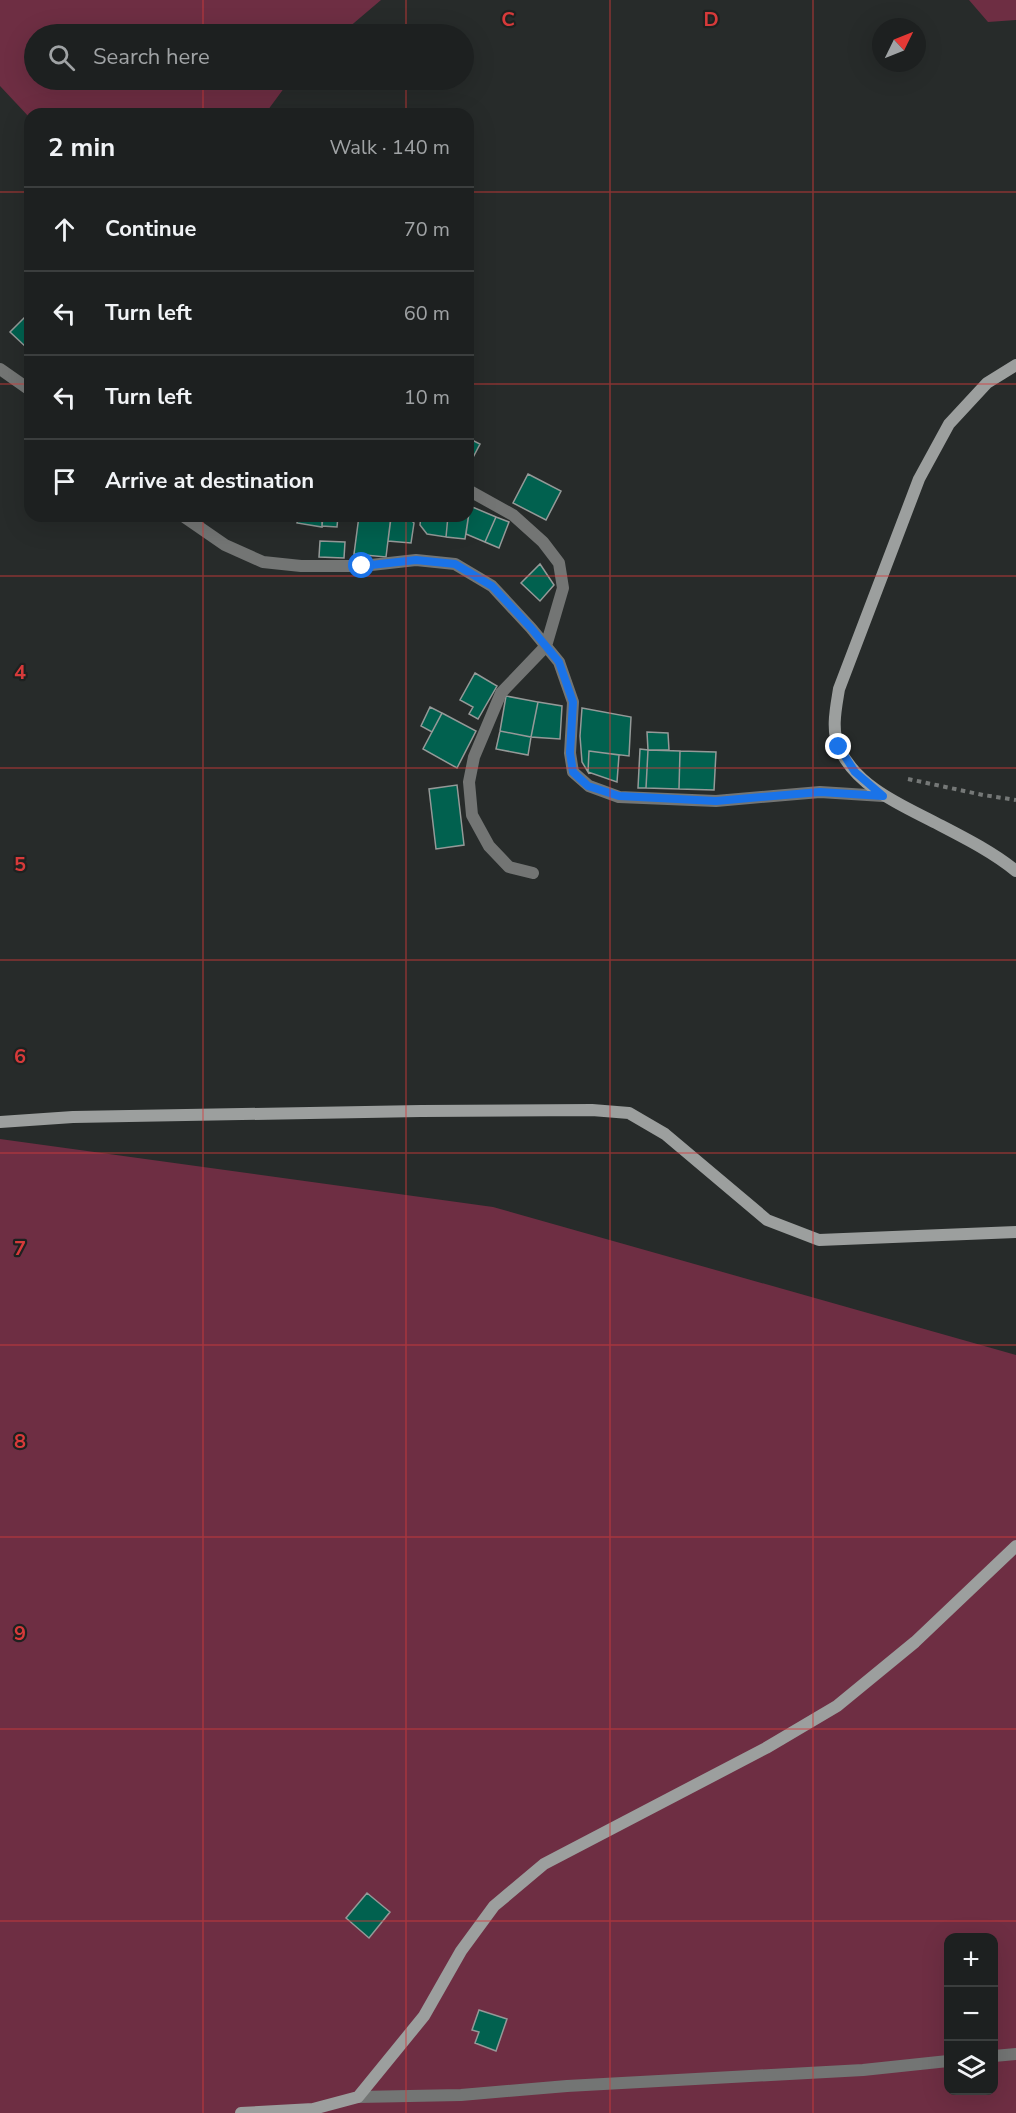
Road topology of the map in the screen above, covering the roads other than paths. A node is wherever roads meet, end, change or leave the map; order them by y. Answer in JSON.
{"nodes":[{"id":1,"x":1016,"y":366,"type":"edge"},
{"id":2,"x":0,"y":369,"type":"edge"},
{"id":3,"x":24,"y":386,"type":"edge"},
{"id":4,"x":474,"y":493,"type":"edge"},
{"id":5,"x":192,"y":522,"type":"edge"},
{"id":6,"x":546,"y":646,"type":"junction"},
{"id":7,"x":883,"y":796,"type":"junction"},
{"id":8,"x":1016,"y":871,"type":"edge"},
{"id":9,"x":533,"y":873,"type":"dead end"},
{"id":10,"x":0,"y":1122,"type":"edge"},
{"id":11,"x":1016,"y":1232,"type":"edge"},
{"id":12,"x":1016,"y":1545,"type":"edge"},
{"id":13,"x":1016,"y":2054,"type":"edge"},
{"id":14,"x":998,"y":2056,"type":"edge"},
{"id":15,"x":944,"y":2061,"type":"edge"},
{"id":16,"x":358,"y":2097,"type":"junction"},
{"id":17,"x":241,"y":2113,"type":"edge"}],
"edges":[{"from":1,"to":7,"type":"street"},
{"from":2,"to":3,"type":"street"},
{"from":4,"to":6,"type":"street"},
{"from":5,"to":6,"type":"street"},
{"from":6,"to":7,"type":"street"},
{"from":6,"to":9,"type":"street"},
{"from":7,"to":8,"type":"street"},
{"from":10,"to":11,"type":"street"},
{"from":12,"to":16,"type":"street"},
{"from":13,"to":14,"type":"street"},
{"from":15,"to":16,"type":"street"},
{"from":16,"to":17,"type":"street"}]}
